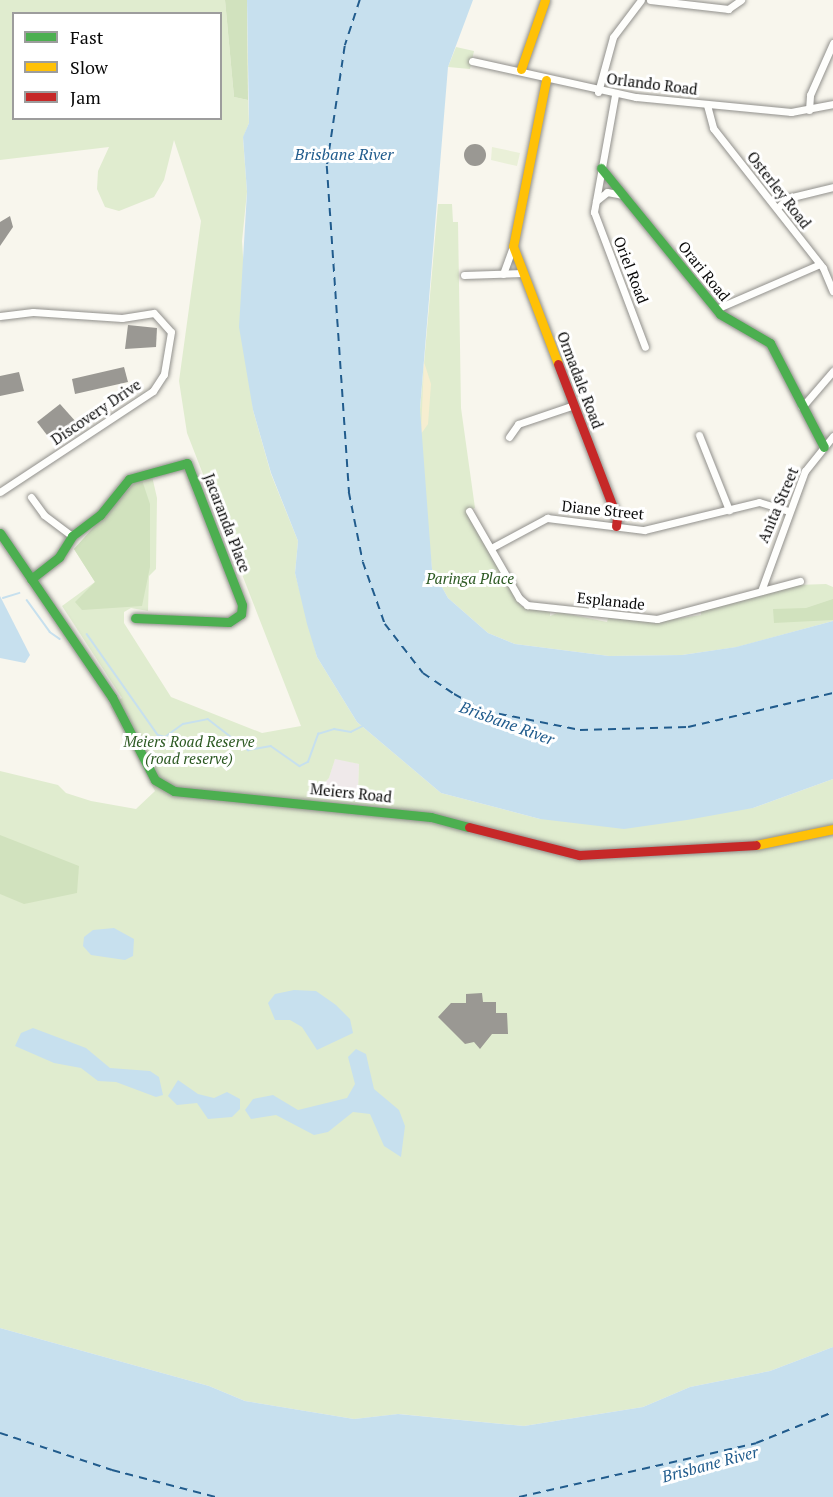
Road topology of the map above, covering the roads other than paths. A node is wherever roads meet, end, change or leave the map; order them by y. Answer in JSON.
{"nodes":[{"id":1,"x":545,"y":0,"type":"edge"},
{"id":2,"x":641,"y":0,"type":"edge"},
{"id":3,"x":650,"y":0,"type":"edge"},
{"id":4,"x":741,"y":0,"type":"edge"},
{"id":5,"x":833,"y":43,"type":"edge"},
{"id":6,"x":472,"y":61,"type":"dead end"},
{"id":7,"x":521,"y":69,"type":"junction"},
{"id":8,"x":546,"y":80,"type":"junction"},
{"id":9,"x":598,"y":92,"type":"junction"},
{"id":10,"x":615,"y":95,"type":"junction"},
{"id":11,"x":833,"y":104,"type":"edge"},
{"id":12,"x":707,"y":105,"type":"junction"},
{"id":13,"x":809,"y":110,"type":"junction"},
{"id":14,"x":601,"y":168,"type":"junction"},
{"id":15,"x":833,"y":187,"type":"edge"},
{"id":16,"x":622,"y":195,"type":"junction"},
{"id":17,"x":595,"y":202,"type":"junction"},
{"id":18,"x":777,"y":208,"type":"junction"},
{"id":19,"x":513,"y":246,"type":"junction"},
{"id":20,"x":820,"y":264,"type":"junction"},
{"id":21,"x":523,"y":273,"type":"junction"},
{"id":22,"x":503,"y":274,"type":"junction"},
{"id":23,"x":464,"y":275,"type":"dead end"},
{"id":24,"x":833,"y":291,"type":"edge"},
{"id":25,"x":716,"y":309,"type":"junction"},
{"id":26,"x":0,"y":315,"type":"edge"},
{"id":27,"x":645,"y":347,"type":"dead end"},
{"id":28,"x":833,"y":371,"type":"edge"},
{"id":29,"x":574,"y":405,"type":"junction"},
{"id":30,"x":802,"y":407,"type":"junction"},
{"id":31,"x":699,"y":435,"type":"dead end"},
{"id":32,"x":833,"y":436,"type":"edge"},
{"id":33,"x":508,"y":437,"type":"dead end"},
{"id":34,"x":824,"y":447,"type":"junction"},
{"id":35,"x":0,"y":492,"type":"edge"},
{"id":36,"x":31,"y":497,"type":"dead end"},
{"id":37,"x":729,"y":510,"type":"junction"},
{"id":38,"x":788,"y":510,"type":"junction"},
{"id":39,"x":469,"y":511,"type":"dead end"},
{"id":40,"x":616,"y":526,"type":"junction"},
{"id":41,"x":0,"y":533,"type":"edge"},
{"id":42,"x":72,"y":536,"type":"junction"},
{"id":43,"x":491,"y":548,"type":"junction"},
{"id":44,"x":32,"y":579,"type":"junction"},
{"id":45,"x":800,"y":580,"type":"dead end"},
{"id":46,"x":761,"y":591,"type":"junction"},
{"id":47,"x":135,"y":618,"type":"dead end"},
{"id":48,"x":833,"y":829,"type":"edge"}],
"edges":[{"from":1,"to":7,"type":"street"},
{"from":2,"to":9,"type":"street"},
{"from":3,"to":4,"type":"street"},
{"from":5,"to":13,"type":"street"},
{"from":6,"to":7,"type":"street","name":"Orlando Road"},
{"from":7,"to":8,"type":"street","name":"Orlando Road"},
{"from":8,"to":9,"type":"street","name":"Orlando Road"},
{"from":8,"to":19,"type":"street"},
{"from":9,"to":10,"type":"street","name":"Orlando Road"},
{"from":10,"to":12,"type":"street","name":"Orlando Road"},
{"from":10,"to":14,"type":"street","name":"Oriel Road"},
{"from":11,"to":13,"type":"street","name":"Orlando Road"},
{"from":12,"to":13,"type":"street","name":"Orlando Road"},
{"from":12,"to":18,"type":"street","name":"Osterley Road"},
{"from":14,"to":16,"type":"street","name":"Orari Road"},
{"from":14,"to":17,"type":"street","name":"Oriel Road"},
{"from":15,"to":18,"type":"street"},
{"from":16,"to":17,"type":"street"},
{"from":16,"to":25,"type":"street","name":"Orari Road"},
{"from":17,"to":27,"type":"street","name":"Oriel Road"},
{"from":18,"to":20,"type":"street","name":"Osterley Road"},
{"from":19,"to":21,"type":"street","name":"Ormadale Road"},
{"from":19,"to":22,"type":"street"},
{"from":20,"to":24,"type":"street","name":"Osterley Road"},
{"from":20,"to":25,"type":"street"},
{"from":21,"to":22,"type":"street"},
{"from":21,"to":29,"type":"street","name":"Ormadale Road"},
{"from":22,"to":23,"type":"street"},
{"from":25,"to":30,"type":"street","name":"Orari Road"},
{"from":26,"to":35,"type":"street","name":"Discovery Drive"},
{"from":28,"to":30,"type":"street"},
{"from":29,"to":33,"type":"street"},
{"from":29,"to":40,"type":"street","name":"Ormadale Road"},
{"from":30,"to":34,"type":"street","name":"Orari Road"},
{"from":31,"to":37,"type":"street"},
{"from":32,"to":34,"type":"street","name":"Anita Street"},
{"from":34,"to":38,"type":"street","name":"Anita Street"},
{"from":36,"to":42,"type":"street"},
{"from":37,"to":38,"type":"street","name":"Diane Street"},
{"from":37,"to":40,"type":"street","name":"Diane Street"},
{"from":38,"to":46,"type":"street","name":"Anita Street"},
{"from":39,"to":43,"type":"street","name":"Esplanade"},
{"from":40,"to":43,"type":"street","name":"Diane Street"},
{"from":41,"to":44,"type":"street","name":"Meiers Road"},
{"from":42,"to":44,"type":"street","name":"Jacaranda Place"},
{"from":42,"to":47,"type":"street","name":"Jacaranda Place"},
{"from":43,"to":46,"type":"street","name":"Esplanade"},
{"from":44,"to":48,"type":"street","name":"Meiers Road"},
{"from":45,"to":46,"type":"street","name":"Esplanade"}]}
